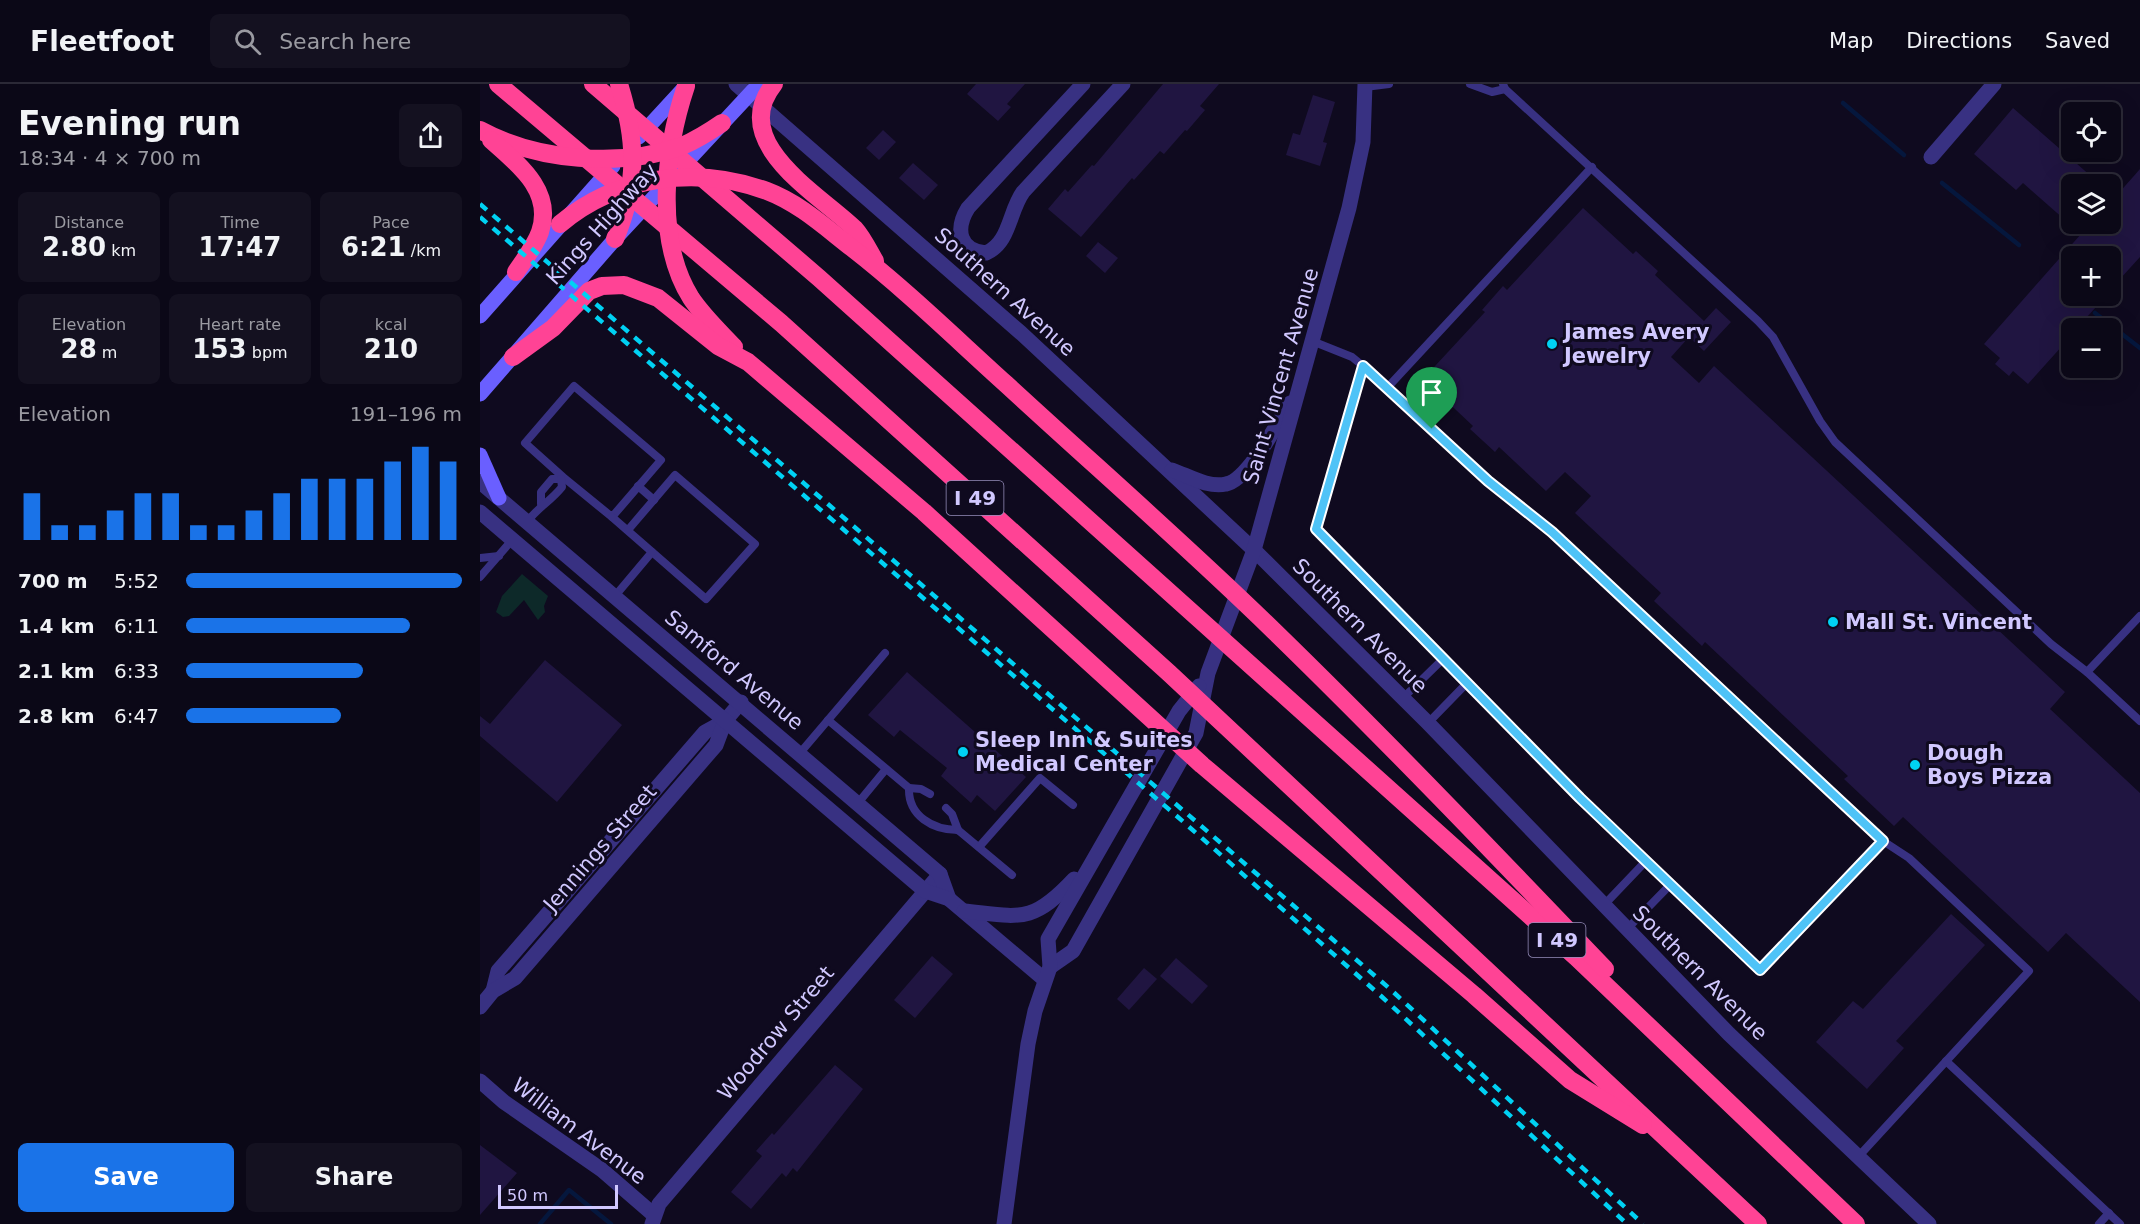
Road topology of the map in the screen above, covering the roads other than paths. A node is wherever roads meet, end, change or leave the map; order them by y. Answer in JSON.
{"nodes":[{"id":1,"x":498,"y":84,"type":"edge"},
{"id":2,"x":593,"y":84,"type":"edge"},
{"id":3,"x":620,"y":84,"type":"edge"},
{"id":4,"x":736,"y":84,"type":"edge"},
{"id":5,"x":759,"y":84,"type":"edge"},
{"id":6,"x":774,"y":84,"type":"edge"},
{"id":7,"x":1083,"y":84,"type":"edge"},
{"id":8,"x":1123,"y":84,"type":"edge"},
{"id":9,"x":1389,"y":84,"type":"edge"},
{"id":10,"x":1470,"y":84,"type":"edge"},
{"id":11,"x":1994,"y":84,"type":"edge"},
{"id":12,"x":687,"y":85,"type":"edge"},
{"id":13,"x":1365,"y":85,"type":"edge"},
{"id":14,"x":1504,"y":87,"type":"edge"},
{"id":15,"x":722,"y":123,"type":"junction"},
{"id":16,"x":481,"y":130,"type":"edge"},
{"id":17,"x":671,"y":149,"type":"junction"},
{"id":18,"x":628,"y":153,"type":"junction"},
{"id":19,"x":1931,"y":157,"type":"dead end"},
{"id":20,"x":1592,"y":167,"type":"junction"},
{"id":21,"x":669,"y":179,"type":"junction"},
{"id":22,"x":632,"y":185,"type":"junction"},
{"id":23,"x":560,"y":224,"type":"junction"},
{"id":24,"x":615,"y":239,"type":"junction"},
{"id":25,"x":881,"y":270,"type":"junction"},
{"id":26,"x":516,"y":272,"type":"junction"},
{"id":27,"x":480,"y":316,"type":"edge"},
{"id":28,"x":1312,"y":341,"type":"junction"},
{"id":29,"x":513,"y":357,"type":"junction"},
{"id":30,"x":748,"y":362,"type":"junction"},
{"id":31,"x":1363,"y":366,"type":"junction"},
{"id":32,"x":1387,"y":388,"type":"junction"},
{"id":33,"x":1298,"y":391,"type":"junction"},
{"id":34,"x":480,"y":396,"type":"edge"},
{"id":35,"x":480,"y":455,"type":"edge"},
{"id":36,"x":1164,"y":467,"type":"junction"},
{"id":37,"x":562,"y":478,"type":"junction"},
{"id":38,"x":480,"y":482,"type":"edge"},
{"id":39,"x":638,"y":486,"type":"junction"},
{"id":40,"x":499,"y":498,"type":"junction"},
{"id":41,"x":654,"y":500,"type":"junction"},
{"id":42,"x":541,"y":504,"type":"junction"},
{"id":43,"x":480,"y":512,"type":"edge"},
{"id":44,"x":612,"y":517,"type":"junction"},
{"id":45,"x":527,"y":522,"type":"junction"},
{"id":46,"x":628,"y":530,"type":"junction"},
{"id":47,"x":513,"y":539,"type":"junction"},
{"id":48,"x":1254,"y":550,"type":"junction"},
{"id":49,"x":652,"y":552,"type":"junction"},
{"id":50,"x":499,"y":556,"type":"junction"},
{"id":51,"x":480,"y":558,"type":"edge"},
{"id":52,"x":480,"y":577,"type":"edge"},
{"id":53,"x":615,"y":596,"type":"junction"},
{"id":54,"x":2140,"y":616,"type":"edge"},
{"id":55,"x":885,"y":653,"type":"dead end"},
{"id":56,"x":1443,"y":659,"type":"junction"},
{"id":57,"x":2088,"y":672,"type":"junction"},
{"id":58,"x":1208,"y":673,"type":"junction"},
{"id":59,"x":1467,"y":683,"type":"junction"},
{"id":60,"x":1403,"y":698,"type":"junction"},
{"id":61,"x":741,"y":702,"type":"junction"},
{"id":62,"x":828,"y":720,"type":"junction"},
{"id":63,"x":725,"y":721,"type":"junction"},
{"id":64,"x":2140,"y":721,"type":"edge"},
{"id":65,"x":1428,"y":723,"type":"junction"},
{"id":66,"x":800,"y":753,"type":"junction"},
{"id":67,"x":886,"y":769,"type":"junction"},
{"id":68,"x":785,"y":772,"type":"junction"},
{"id":69,"x":909,"y":788,"type":"junction"},
{"id":70,"x":930,"y":794,"type":"dead end"},
{"id":71,"x":858,"y":803,"type":"junction"},
{"id":72,"x":1072,"y":805,"type":"dead end"},
{"id":73,"x":946,"y":808,"type":"dead end"},
{"id":74,"x":958,"y":830,"type":"junction"},
{"id":75,"x":1883,"y":841,"type":"junction"},
{"id":76,"x":979,"y":847,"type":"junction"},
{"id":77,"x":1093,"y":860,"type":"junction"},
{"id":78,"x":1646,"y":861,"type":"junction"},
{"id":79,"x":939,"y":874,"type":"junction"},
{"id":80,"x":1012,"y":875,"type":"dead end"},
{"id":81,"x":1670,"y":885,"type":"junction"},
{"id":82,"x":925,"y":891,"type":"junction"},
{"id":83,"x":563,"y":897,"type":"junction"},
{"id":84,"x":950,"y":899,"type":"junction"},
{"id":85,"x":1604,"y":905,"type":"junction"},
{"id":86,"x":575,"y":909,"type":"junction"},
{"id":87,"x":964,"y":911,"type":"junction"},
{"id":88,"x":1627,"y":929,"type":"junction"},
{"id":89,"x":1048,"y":974,"type":"junction"},
{"id":90,"x":493,"y":991,"type":"junction"},
{"id":91,"x":480,"y":1007,"type":"edge"},
{"id":92,"x":1946,"y":1061,"type":"junction"},
{"id":93,"x":480,"y":1081,"type":"edge"},
{"id":94,"x":1759,"y":1133,"type":"junction"},
{"id":95,"x":1679,"y":1148,"type":"junction"},
{"id":96,"x":1858,"y":1157,"type":"junction"},
{"id":97,"x":2109,"y":1214,"type":"junction"},
{"id":98,"x":653,"y":1219,"type":"edge"},
{"id":99,"x":1004,"y":1224,"type":"edge"},
{"id":100,"x":1758,"y":1224,"type":"edge"},
{"id":101,"x":1856,"y":1224,"type":"edge"},
{"id":102,"x":1929,"y":1224,"type":"edge"},
{"id":103,"x":2099,"y":1224,"type":"edge"},
{"id":104,"x":2120,"y":1224,"type":"edge"}],
"edges":[{"from":1,"to":95,"type":"highway","number":"I 49"},
{"from":2,"to":94,"type":"highway","number":"I 49"},
{"from":3,"to":18,"type":"highway"},
{"from":4,"to":36,"type":"street","name":"Southern Avenue"},
{"from":5,"to":15,"type":"main road","name":"Kings Highway"},
{"from":6,"to":25,"type":"highway"},
{"from":7,"to":8,"type":"street"},
{"from":9,"to":13,"type":"lane"},
{"from":10,"to":14,"type":"lane"},
{"from":11,"to":19,"type":"street"},
{"from":12,"to":17,"type":"highway"},
{"from":12,"to":18,"type":"main road","name":"Kings Highway"},
{"from":13,"to":28,"type":"street","name":"Saint Vincent Avenue"},
{"from":14,"to":20,"type":"lane"},
{"from":15,"to":17,"type":"highway"},
{"from":15,"to":21,"type":"main road","name":"Kings Highway"},
{"from":16,"to":18,"type":"highway"},
{"from":16,"to":26,"type":"highway"},
{"from":17,"to":18,"type":"highway"},
{"from":17,"to":21,"type":"highway"},
{"from":18,"to":22,"type":"highway"},
{"from":18,"to":23,"type":"main road","name":"Kings Highway"},
{"from":20,"to":32,"type":"lane"},
{"from":20,"to":57,"type":"lane"},
{"from":21,"to":22,"type":"highway"},
{"from":21,"to":24,"type":"main road","name":"Kings Highway"},
{"from":21,"to":25,"type":"highway"},
{"from":21,"to":30,"type":"highway"},
{"from":22,"to":23,"type":"highway"},
{"from":22,"to":24,"type":"highway"},
{"from":23,"to":26,"type":"main road","name":"Kings Highway"},
{"from":24,"to":29,"type":"main road","name":"Kings Highway"},
{"from":25,"to":94,"type":"highway"},
{"from":26,"to":27,"type":"main road","name":"Kings Highway"},
{"from":28,"to":31,"type":"lane"},
{"from":28,"to":33,"type":"street","name":"Saint Vincent Avenue"},
{"from":29,"to":30,"type":"highway"},
{"from":29,"to":34,"type":"main road","name":"Kings Highway"},
{"from":30,"to":95,"type":"highway"},
{"from":31,"to":32,"type":"lane"},
{"from":31,"to":56,"type":"lane"},
{"from":32,"to":75,"type":"lane"},
{"from":33,"to":36,"type":"street"},
{"from":33,"to":48,"type":"street","name":"Saint Vincent Avenue"},
{"from":35,"to":40,"type":"main road"},
{"from":36,"to":48,"type":"street","name":"Southern Avenue"},
{"from":37,"to":39,"type":"lane"},
{"from":37,"to":42,"type":"lane"},
{"from":37,"to":42,"type":"lane"},
{"from":37,"to":44,"type":"lane"},
{"from":38,"to":40,"type":"street","name":"Samford Avenue"},
{"from":39,"to":41,"type":"lane"},
{"from":39,"to":44,"type":"lane"},
{"from":40,"to":45,"type":"street","name":"Samford Avenue"},
{"from":41,"to":46,"type":"lane"},
{"from":41,"to":49,"type":"lane"},
{"from":42,"to":45,"type":"lane"},
{"from":43,"to":47,"type":"street","name":"Samford Avenue"},
{"from":44,"to":46,"type":"lane"},
{"from":45,"to":47,"type":"street"},
{"from":45,"to":53,"type":"street","name":"Samford Avenue"},
{"from":46,"to":49,"type":"lane"},
{"from":47,"to":50,"type":"lane"},
{"from":47,"to":63,"type":"street","name":"Samford Avenue"},
{"from":48,"to":58,"type":"street","name":"Saint Vincent Avenue"},
{"from":48,"to":60,"type":"street","name":"Southern Avenue"},
{"from":49,"to":53,"type":"lane"},
{"from":50,"to":51,"type":"lane"},
{"from":50,"to":52,"type":"lane"},
{"from":53,"to":61,"type":"street","name":"Samford Avenue"},
{"from":54,"to":57,"type":"lane"},
{"from":55,"to":62,"type":"lane"},
{"from":56,"to":59,"type":"lane"},
{"from":56,"to":60,"type":"lane"},
{"from":57,"to":64,"type":"lane"},
{"from":58,"to":77,"type":"street","name":"Saint Vincent Avenue"},
{"from":58,"to":89,"type":"street","name":"Saint Vincent Avenue"},
{"from":59,"to":65,"type":"lane"},
{"from":59,"to":78,"type":"lane"},
{"from":60,"to":65,"type":"street","name":"Southern Avenue"},
{"from":61,"to":63,"type":"street","name":"Jennings Street"},
{"from":61,"to":66,"type":"street","name":"Samford Avenue"},
{"from":62,"to":66,"type":"lane"},
{"from":62,"to":67,"type":"lane"},
{"from":63,"to":68,"type":"street","name":"Samford Avenue"},
{"from":63,"to":83,"type":"street","name":"Jennings Street"},
{"from":63,"to":86,"type":"street","name":"Jennings Street"},
{"from":65,"to":85,"type":"street","name":"Southern Avenue"},
{"from":66,"to":68,"type":"street"},
{"from":66,"to":71,"type":"street","name":"Samford Avenue"},
{"from":67,"to":69,"type":"lane"},
{"from":67,"to":71,"type":"lane"},
{"from":68,"to":82,"type":"street","name":"Samford Avenue"},
{"from":69,"to":70,"type":"lane"},
{"from":69,"to":74,"type":"lane"},
{"from":71,"to":79,"type":"street","name":"Samford Avenue"},
{"from":72,"to":76,"type":"lane"},
{"from":73,"to":74,"type":"lane"},
{"from":74,"to":76,"type":"lane"},
{"from":75,"to":81,"type":"lane"},
{"from":75,"to":92,"type":"lane"},
{"from":76,"to":80,"type":"lane"},
{"from":77,"to":87,"type":"street"},
{"from":77,"to":89,"type":"street","name":"Saint Vincent Avenue"},
{"from":78,"to":81,"type":"lane"},
{"from":78,"to":85,"type":"lane"},
{"from":79,"to":82,"type":"street","name":"Woodrow Street"},
{"from":79,"to":84,"type":"street","name":"Samford Avenue"},
{"from":81,"to":88,"type":"lane"},
{"from":82,"to":84,"type":"street","name":"Samford Avenue"},
{"from":82,"to":98,"type":"street","name":"Woodrow Street"},
{"from":83,"to":86,"type":"street"},
{"from":83,"to":90,"type":"street","name":"Jennings Street"},
{"from":84,"to":87,"type":"street","name":"Samford Avenue"},
{"from":85,"to":88,"type":"street","name":"Southern Avenue"},
{"from":86,"to":90,"type":"street","name":"Jennings Street"},
{"from":87,"to":89,"type":"street","name":"Samford Avenue"},
{"from":88,"to":96,"type":"street","name":"Southern Avenue"},
{"from":89,"to":99,"type":"street","name":"Saint Vincent Avenue"},
{"from":90,"to":91,"type":"street","name":"Jennings Street"},
{"from":92,"to":96,"type":"lane"},
{"from":92,"to":97,"type":"lane"},
{"from":93,"to":98,"type":"street","name":"William Avenue"},
{"from":94,"to":101,"type":"highway","number":"I 49"},
{"from":95,"to":100,"type":"highway","number":"I 49"},
{"from":96,"to":102,"type":"street","name":"Southern Avenue"},
{"from":97,"to":103,"type":"lane"},
{"from":97,"to":104,"type":"lane"}]}
